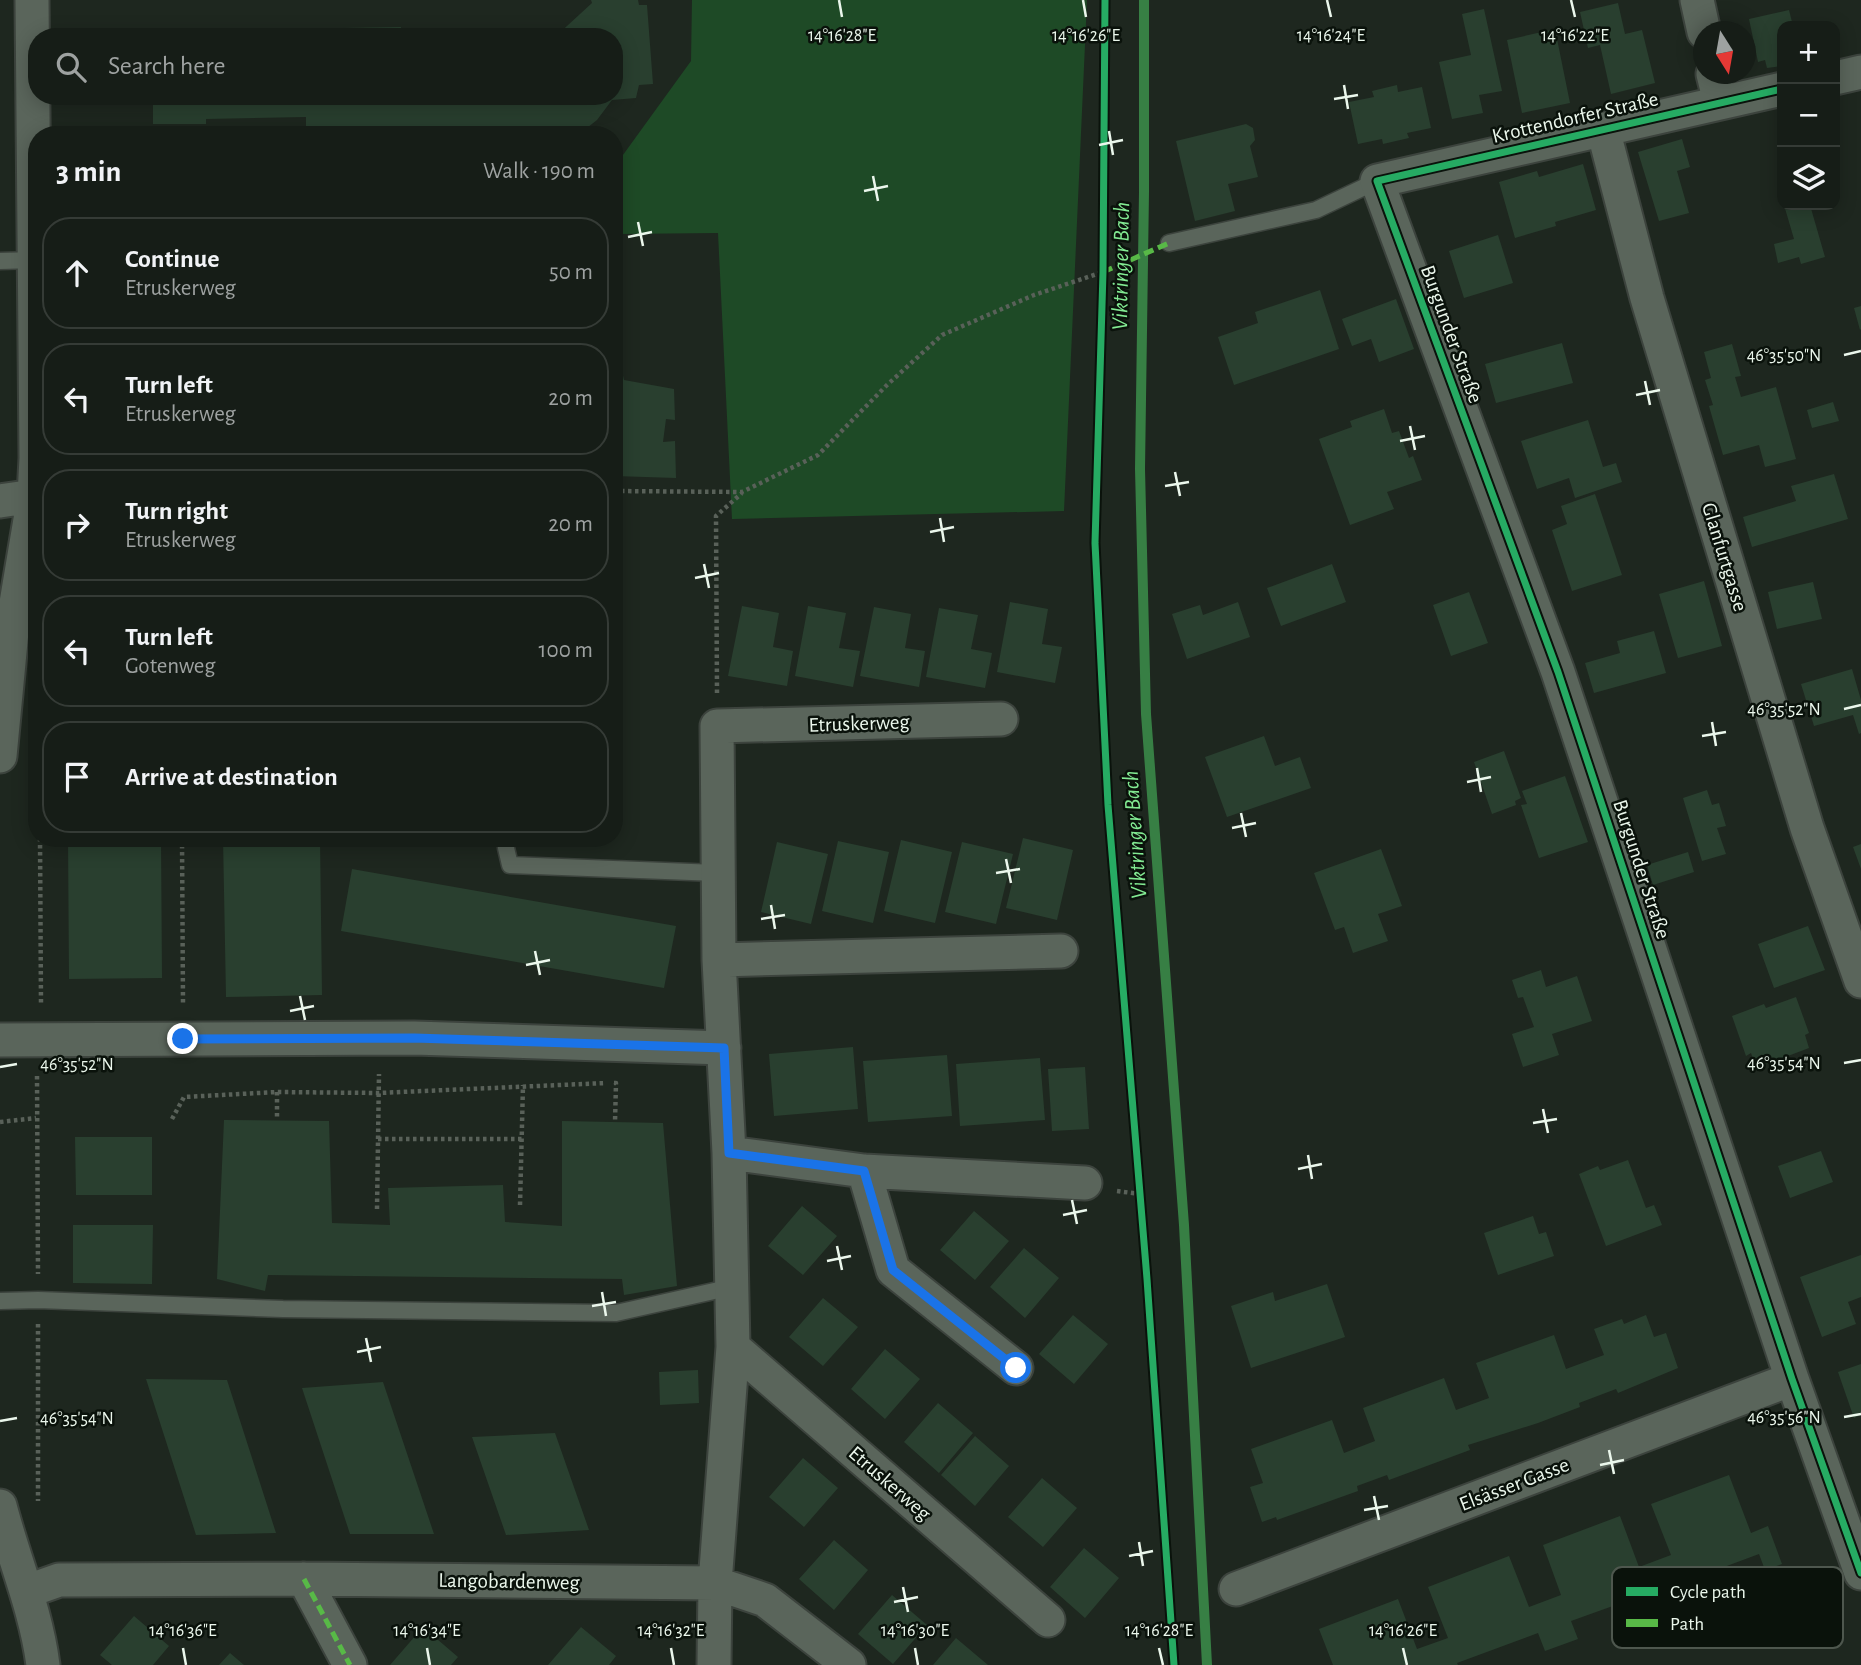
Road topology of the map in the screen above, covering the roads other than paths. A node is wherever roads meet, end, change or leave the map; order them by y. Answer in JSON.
{"nodes":[{"id":1,"x":32,"y":0,"type":"edge"},
{"id":2,"x":1697,"y":0,"type":"edge"},
{"id":3,"x":1702,"y":21,"type":"edge"},
{"id":4,"x":32,"y":28,"type":"edge"},
{"id":5,"x":1861,"y":72,"type":"edge"},
{"id":6,"x":1840,"y":77,"type":"edge"},
{"id":7,"x":1716,"y":88,"type":"edge"},
{"id":8,"x":1777,"y":89,"type":"edge"},
{"id":9,"x":33,"y":105,"type":"edge"},
{"id":10,"x":33,"y":126,"type":"edge"},
{"id":11,"x":1604,"y":129,"type":"junction"},
{"id":12,"x":1377,"y":181,"type":"junction"},
{"id":13,"x":1169,"y":243,"type":"dead end"},
{"id":14,"x":28,"y":260,"type":"edge"},
{"id":15,"x":0,"y":261,"type":"edge"},
{"id":16,"x":28,"y":497,"type":"edge"},
{"id":17,"x":0,"y":501,"type":"edge"},
{"id":18,"x":28,"y":536,"type":"edge"},
{"id":19,"x":1001,"y":719,"type":"dead end"},
{"id":20,"x":0,"y":756,"type":"edge"},
{"id":21,"x":506,"y":847,"type":"edge"},
{"id":22,"x":718,"y":873,"type":"junction"},
{"id":23,"x":1061,"y":951,"type":"dead end"},
{"id":24,"x":719,"y":960,"type":"junction"},
{"id":25,"x":1861,"y":981,"type":"edge"},
{"id":26,"x":0,"y":1040,"type":"edge"},
{"id":27,"x":724,"y":1048,"type":"junction"},
{"id":28,"x":729,"y":1153,"type":"junction"},
{"id":29,"x":864,"y":1171,"type":"junction"},
{"id":30,"x":1086,"y":1183,"type":"dead end"},
{"id":31,"x":732,"y":1287,"type":"junction"},
{"id":32,"x":0,"y":1301,"type":"edge"},
{"id":33,"x":733,"y":1347,"type":"junction"},
{"id":34,"x":1016,"y":1368,"type":"dead end"},
{"id":35,"x":1793,"y":1379,"type":"junction"},
{"id":36,"x":0,"y":1506,"type":"edge"},
{"id":37,"x":1861,"y":1573,"type":"edge"},
{"id":38,"x":304,"y":1579,"type":"junction"},
{"id":39,"x":715,"y":1583,"type":"junction"},
{"id":40,"x":1236,"y":1589,"type":"dead end"},
{"id":41,"x":28,"y":1591,"type":"junction"},
{"id":42,"x":1048,"y":1620,"type":"dead end"},
{"id":43,"x":43,"y":1665,"type":"edge"},
{"id":44,"x":350,"y":1665,"type":"edge"},
{"id":45,"x":714,"y":1665,"type":"edge"},
{"id":46,"x":849,"y":1665,"type":"edge"}],
"edges":[{"from":1,"to":4,"type":"street"},
{"from":2,"to":3,"type":"street"},
{"from":5,"to":6,"type":"street"},
{"from":7,"to":8,"type":"street","name":"Krottendorfer Straße"},
{"from":7,"to":11,"type":"street","name":"Krottendorfer Straße"},
{"from":9,"to":10,"type":"street"},
{"from":11,"to":12,"type":"street","name":"Krottendorfer Straße"},
{"from":11,"to":25,"type":"street","name":"Glanfurtgasse"},
{"from":12,"to":13,"type":"lane"},
{"from":12,"to":35,"type":"street","name":"Burgunder Straße"},
{"from":14,"to":15,"type":"lane"},
{"from":16,"to":17,"type":"street"},
{"from":18,"to":20,"type":"street"},
{"from":19,"to":22,"type":"street","name":"Etruskerweg"},
{"from":21,"to":22,"type":"lane"},
{"from":22,"to":24,"type":"street"},
{"from":23,"to":24,"type":"street"},
{"from":24,"to":27,"type":"street"},
{"from":26,"to":27,"type":"street"},
{"from":27,"to":28,"type":"street"},
{"from":28,"to":29,"type":"street"},
{"from":28,"to":31,"type":"street"},
{"from":29,"to":30,"type":"street"},
{"from":29,"to":34,"type":"street"},
{"from":31,"to":32,"type":"lane"},
{"from":31,"to":33,"type":"street"},
{"from":33,"to":39,"type":"street"},
{"from":33,"to":42,"type":"street","name":"Etruskerweg"},
{"from":35,"to":37,"type":"street","name":"Burgunder Straße"},
{"from":35,"to":40,"type":"street","name":"Elsässer Gasse"},
{"from":36,"to":41,"type":"street"},
{"from":38,"to":39,"type":"street","name":"Langobardenweg"},
{"from":38,"to":41,"type":"street","name":"Langobardenweg"},
{"from":38,"to":44,"type":"street"},
{"from":39,"to":45,"type":"street"},
{"from":39,"to":46,"type":"street"},
{"from":41,"to":43,"type":"street"}]}
